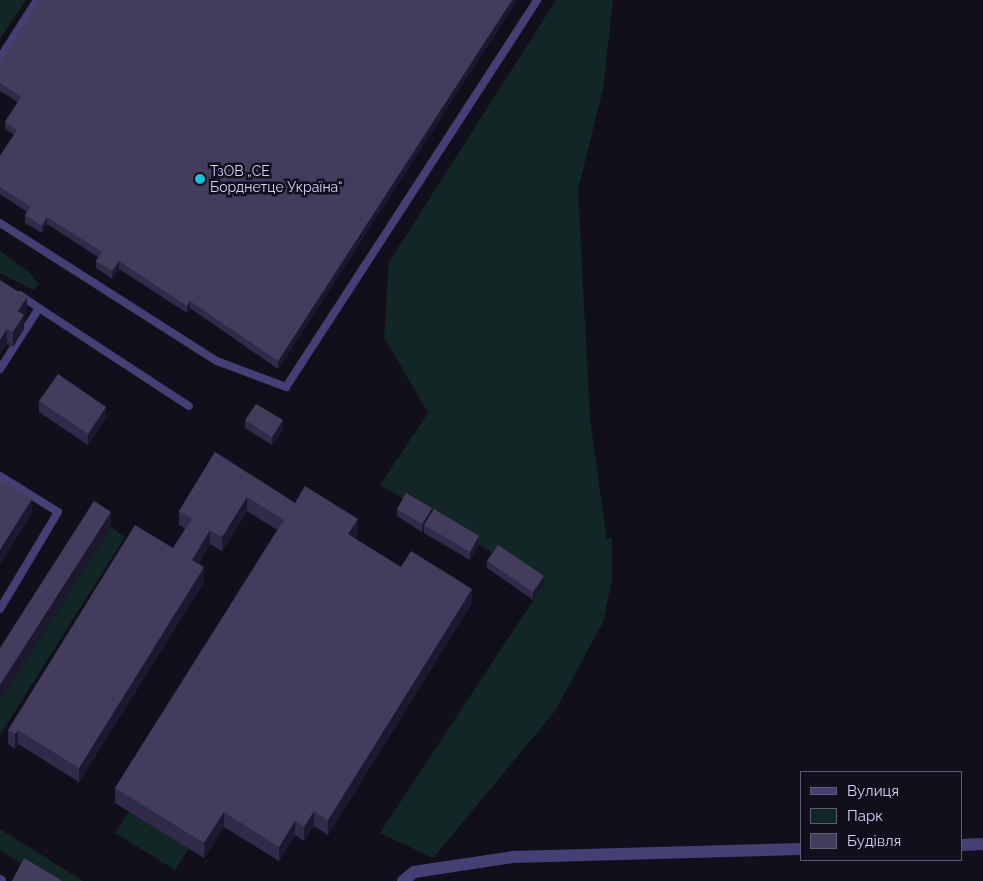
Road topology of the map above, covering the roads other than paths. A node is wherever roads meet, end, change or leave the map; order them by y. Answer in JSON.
{"nodes":[{"id":1,"x":37,"y":0,"type":"edge"},
{"id":2,"x":537,"y":0,"type":"edge"},
{"id":3,"x":0,"y":58,"type":"edge"},
{"id":4,"x":0,"y":223,"type":"edge"},
{"id":5,"x":8,"y":288,"type":"edge"},
{"id":6,"x":39,"y":308,"type":"junction"},
{"id":7,"x":0,"y":369,"type":"edge"},
{"id":8,"x":189,"y":406,"type":"dead end"},
{"id":9,"x":0,"y":476,"type":"edge"},
{"id":10,"x":0,"y":609,"type":"edge"},
{"id":11,"x":983,"y":844,"type":"edge"},
{"id":12,"x":963,"y":845,"type":"edge"},
{"id":13,"x":800,"y":849,"type":"edge"},
{"id":14,"x":403,"y":881,"type":"edge"}],
"edges":[{"from":1,"to":3,"type":"lane"},
{"from":2,"to":4,"type":"lane"},
{"from":5,"to":6,"type":"lane"},
{"from":6,"to":7,"type":"lane"},
{"from":6,"to":8,"type":"lane"},
{"from":9,"to":10,"type":"lane"},
{"from":11,"to":12,"type":"street"},
{"from":13,"to":14,"type":"street"}]}
